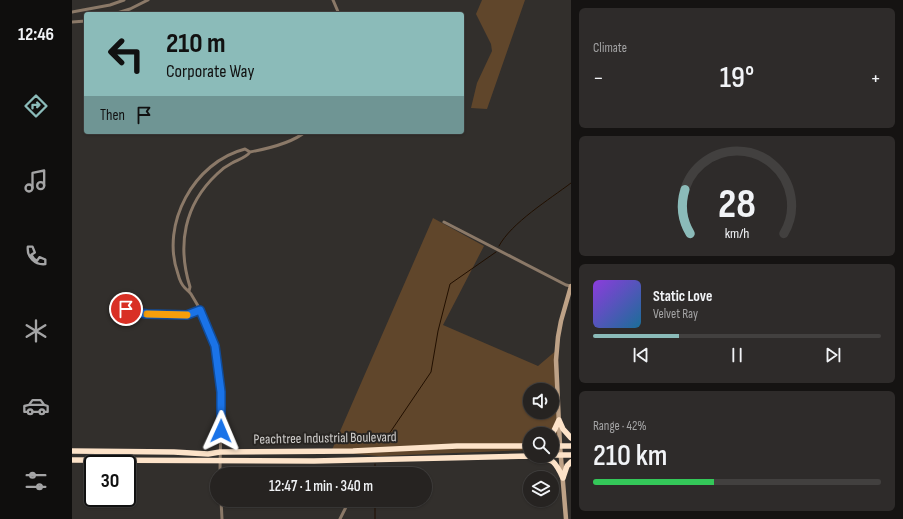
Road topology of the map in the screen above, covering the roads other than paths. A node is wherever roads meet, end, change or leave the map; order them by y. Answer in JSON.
{"nodes":[{"id":1,"x":124,"y":0,"type":"edge"},
{"id":2,"x":148,"y":0,"type":"edge"},
{"id":3,"x":332,"y":0,"type":"edge"},
{"id":4,"x":72,"y":12,"type":"edge"},
{"id":5,"x":120,"y":12,"type":"edge"},
{"id":6,"x":338,"y":12,"type":"edge"},
{"id":7,"x":84,"y":21,"type":"edge"},
{"id":8,"x":72,"y":22,"type":"edge"},
{"id":9,"x":302,"y":134,"type":"edge"},
{"id":10,"x":250,"y":152,"type":"junction"},
{"id":11,"x":444,"y":222,"type":"dead end"},
{"id":12,"x":571,"y":286,"type":"edge"},
{"id":13,"x":189,"y":291,"type":"junction"},
{"id":14,"x":126,"y":309,"type":"dead end"},
{"id":15,"x":200,"y":310,"type":"junction"},
{"id":16,"x":559,"y":420,"type":"junction"},
{"id":17,"x":556,"y":427,"type":"edge"},
{"id":18,"x":571,"y":438,"type":"edge"},
{"id":19,"x":523,"y":446,"type":"edge"},
{"id":20,"x":560,"y":446,"type":"junction"},
{"id":21,"x":571,"y":446,"type":"edge"},
{"id":22,"x":72,"y":452,"type":"edge"},
{"id":23,"x":220,"y":452,"type":"junction"},
{"id":24,"x":561,"y":455,"type":"junction"},
{"id":25,"x":571,"y":455,"type":"edge"},
{"id":26,"x":523,"y":456,"type":"edge"},
{"id":27,"x":72,"y":460,"type":"edge"},
{"id":28,"x":220,"y":461,"type":"junction"},
{"id":29,"x":571,"y":462,"type":"edge"},
{"id":30,"x":555,"y":463,"type":"edge"},
{"id":31,"x":220,"y":467,"type":"edge"},
{"id":32,"x":563,"y":478,"type":"junction"},
{"id":33,"x":221,"y":507,"type":"edge"},
{"id":34,"x":346,"y":507,"type":"edge"},
{"id":35,"x":222,"y":519,"type":"edge"},
{"id":36,"x":340,"y":519,"type":"edge"},
{"id":37,"x":566,"y":519,"type":"edge"}],
"edges":[{"from":1,"to":4,"type":"street"},
{"from":2,"to":5,"type":"street"},
{"from":3,"to":6,"type":"street"},
{"from":7,"to":8,"type":"street"},
{"from":9,"to":10,"type":"street"},
{"from":10,"to":13,"type":"street"},
{"from":10,"to":13,"type":"street"},
{"from":11,"to":12,"type":"street"},
{"from":12,"to":16,"type":"main road"},
{"from":13,"to":15,"type":"street"},
{"from":14,"to":15,"type":"street"},
{"from":15,"to":23,"type":"street"},
{"from":16,"to":17,"type":"highway"},
{"from":16,"to":18,"type":"highway"},
{"from":16,"to":20,"type":"main road"},
{"from":19,"to":23,"type":"highway","name":"Peachtree Industrial Boulevard"},
{"from":20,"to":21,"type":"highway"},
{"from":20,"to":24,"type":"main road"},
{"from":22,"to":23,"type":"highway","name":"Peachtree Industrial Boulevard"},
{"from":23,"to":28,"type":"street"},
{"from":24,"to":25,"type":"highway"},
{"from":24,"to":32,"type":"main road"},
{"from":26,"to":28,"type":"highway","name":"Peachtree Industrial Boulevard"},
{"from":27,"to":28,"type":"highway","name":"Peachtree Industrial Boulevard"},
{"from":28,"to":31,"type":"street"},
{"from":29,"to":32,"type":"highway"},
{"from":30,"to":32,"type":"highway","name":"Peachtree Industrial Boulevard"},
{"from":32,"to":37,"type":"main road"},
{"from":33,"to":35,"type":"street"},
{"from":34,"to":36,"type":"street"}]}
